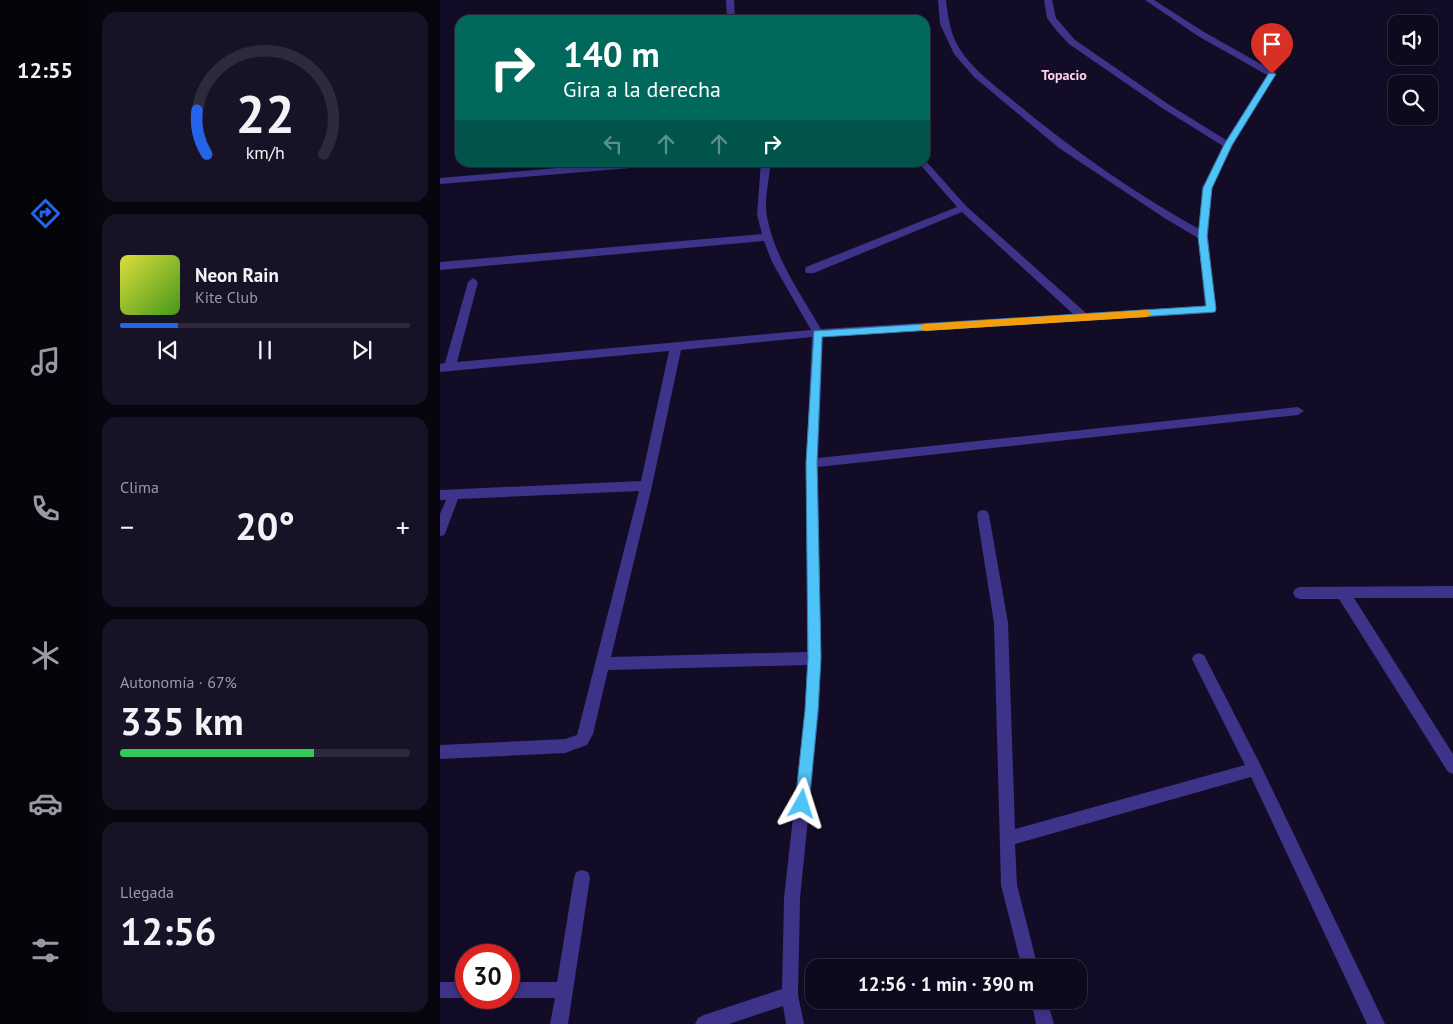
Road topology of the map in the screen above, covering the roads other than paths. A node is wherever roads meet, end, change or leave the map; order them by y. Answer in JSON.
{"nodes":[{"id":1,"x":730,"y":0,"type":"edge"},
{"id":2,"x":942,"y":0,"type":"edge"},
{"id":3,"x":1048,"y":0,"type":"edge"},
{"id":4,"x":1149,"y":0,"type":"edge"},
{"id":5,"x":731,"y":15,"type":"edge"},
{"id":6,"x":1228,"y":145,"type":"junction"},
{"id":7,"x":607,"y":167,"type":"edge"},
{"id":8,"x":766,"y":167,"type":"edge"},
{"id":9,"x":926,"y":167,"type":"edge"},
{"id":10,"x":440,"y":181,"type":"edge"},
{"id":11,"x":963,"y":208,"type":"junction"},
{"id":12,"x":1203,"y":236,"type":"junction"},
{"id":13,"x":768,"y":237,"type":"junction"},
{"id":14,"x":440,"y":266,"type":"edge"},
{"id":15,"x":810,"y":270,"type":"dead end"},
{"id":16,"x":473,"y":282,"type":"dead end"},
{"id":17,"x":1085,"y":318,"type":"junction"},
{"id":18,"x":818,"y":334,"type":"junction"},
{"id":19,"x":676,"y":345,"type":"junction"},
{"id":20,"x":445,"y":368,"type":"edge"},
{"id":21,"x":1298,"y":411,"type":"dead end"},
{"id":22,"x":812,"y":463,"type":"junction"},
{"id":23,"x":646,"y":486,"type":"junction"},
{"id":24,"x":454,"y":494,"type":"junction"},
{"id":25,"x":440,"y":495,"type":"edge"},
{"id":26,"x":982,"y":515,"type":"dead end"},
{"id":27,"x":440,"y":531,"type":"edge"},
{"id":28,"x":1453,"y":592,"type":"edge"},
{"id":29,"x":1300,"y":593,"type":"dead end"},
{"id":30,"x":1343,"y":593,"type":"junction"},
{"id":31,"x":814,"y":658,"type":"junction"},
{"id":32,"x":1199,"y":659,"type":"dead end"},
{"id":33,"x":602,"y":664,"type":"junction"},
{"id":34,"x":440,"y":752,"type":"edge"},
{"id":35,"x":1453,"y":767,"type":"edge"},
{"id":36,"x":1255,"y":769,"type":"junction"},
{"id":37,"x":1008,"y":839,"type":"junction"},
{"id":38,"x":582,"y":878,"type":"dead end"},
{"id":39,"x":1028,"y":959,"type":"edge"},
{"id":40,"x":440,"y":990,"type":"edge"},
{"id":41,"x":455,"y":990,"type":"edge"},
{"id":42,"x":520,"y":990,"type":"edge"},
{"id":43,"x":565,"y":990,"type":"junction"},
{"id":44,"x":790,"y":996,"type":"junction"},
{"id":45,"x":1041,"y":1009,"type":"edge"},
{"id":46,"x":560,"y":1024,"type":"edge"},
{"id":47,"x":704,"y":1024,"type":"edge"},
{"id":48,"x":795,"y":1024,"type":"edge"},
{"id":49,"x":1045,"y":1024,"type":"edge"},
{"id":50,"x":1376,"y":1024,"type":"edge"}],
"edges":[{"from":1,"to":5,"type":"street"},
{"from":2,"to":12,"type":"street"},
{"from":3,"to":6,"type":"street"},
{"from":4,"to":6,"type":"street"},
{"from":6,"to":12,"type":"street"},
{"from":7,"to":10,"type":"street"},
{"from":8,"to":13,"type":"street"},
{"from":9,"to":11,"type":"street"},
{"from":11,"to":15,"type":"street"},
{"from":11,"to":17,"type":"street"},
{"from":12,"to":17,"type":"street"},
{"from":13,"to":14,"type":"street"},
{"from":13,"to":18,"type":"street"},
{"from":16,"to":20,"type":"street"},
{"from":17,"to":18,"type":"street"},
{"from":18,"to":19,"type":"street"},
{"from":18,"to":22,"type":"street"},
{"from":19,"to":20,"type":"street"},
{"from":19,"to":23,"type":"street"},
{"from":21,"to":22,"type":"street"},
{"from":22,"to":31,"type":"street"},
{"from":23,"to":24,"type":"street"},
{"from":23,"to":33,"type":"street"},
{"from":24,"to":25,"type":"street"},
{"from":24,"to":27,"type":"street"},
{"from":26,"to":37,"type":"street"},
{"from":28,"to":30,"type":"street"},
{"from":29,"to":30,"type":"street"},
{"from":30,"to":35,"type":"street"},
{"from":31,"to":33,"type":"street"},
{"from":31,"to":44,"type":"street"},
{"from":32,"to":36,"type":"street"},
{"from":33,"to":34,"type":"street"},
{"from":36,"to":37,"type":"street"},
{"from":36,"to":50,"type":"street"},
{"from":37,"to":39,"type":"street"},
{"from":38,"to":43,"type":"street"},
{"from":40,"to":41,"type":"street"},
{"from":42,"to":43,"type":"street"},
{"from":43,"to":46,"type":"street"},
{"from":44,"to":47,"type":"street"},
{"from":44,"to":48,"type":"street"},
{"from":45,"to":49,"type":"street"}]}
